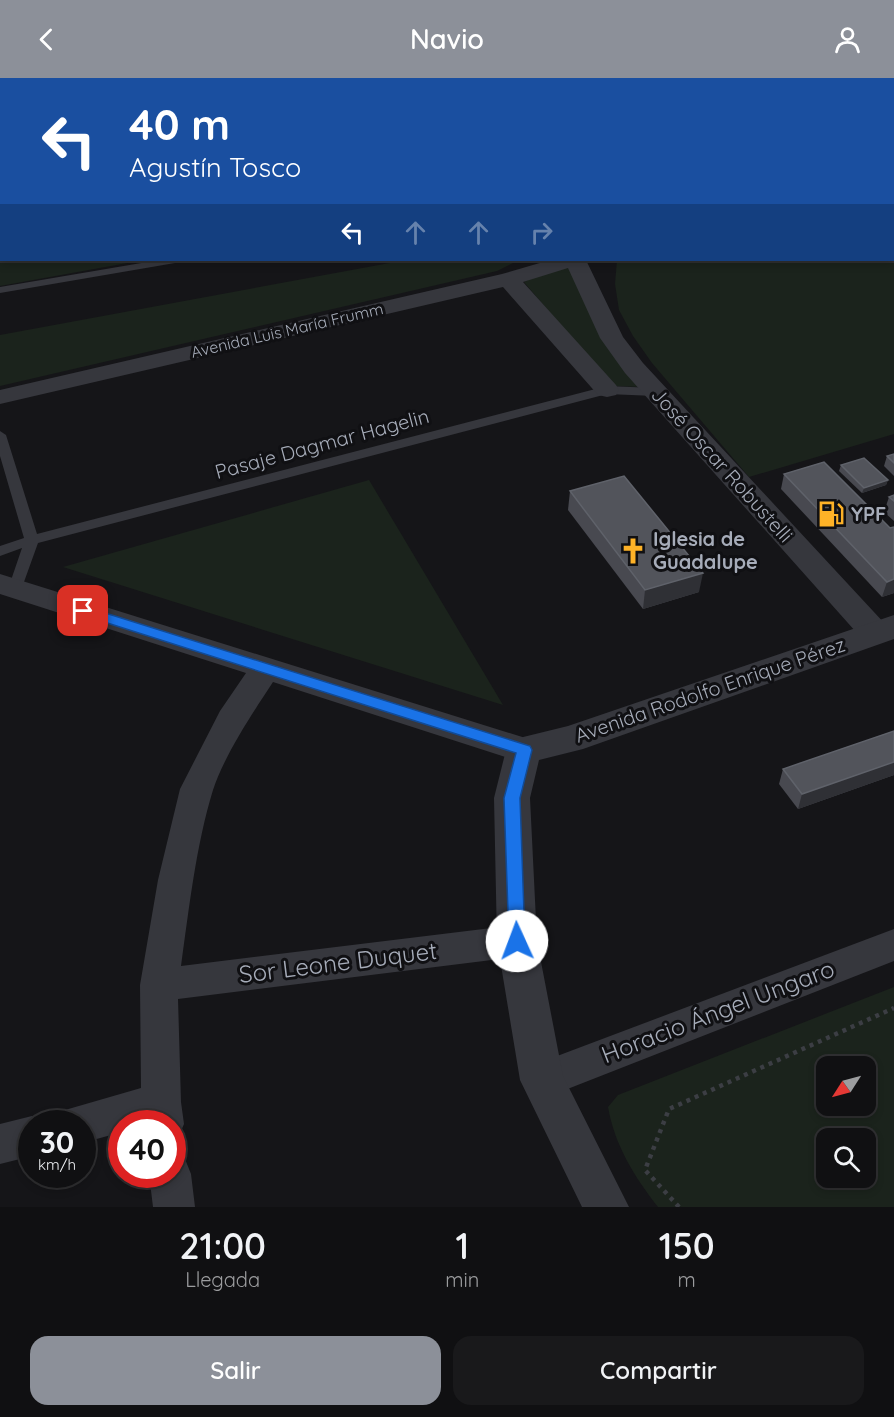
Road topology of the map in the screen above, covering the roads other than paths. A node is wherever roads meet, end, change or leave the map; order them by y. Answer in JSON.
{"nodes":[{"id":1,"x":169,"y":261,"type":"edge"},
{"id":2,"x":571,"y":261,"type":"edge"},
{"id":3,"x":574,"y":261,"type":"edge"},
{"id":4,"x":508,"y":279,"type":"junction"},
{"id":5,"x":0,"y":290,"type":"edge"},
{"id":6,"x":607,"y":390,"type":"junction"},
{"id":7,"x":655,"y":392,"type":"junction"},
{"id":8,"x":0,"y":397,"type":"edge"},
{"id":9,"x":0,"y":435,"type":"edge"},
{"id":10,"x":32,"y":540,"type":"junction"},
{"id":11,"x":0,"y":551,"type":"edge"},
{"id":12,"x":5,"y":593,"type":"edge"},
{"id":13,"x":888,"y":638,"type":"edge"},
{"id":14,"x":265,"y":669,"type":"junction"},
{"id":15,"x":524,"y":750,"type":"junction"},
{"id":16,"x":517,"y":941,"type":"junction"},
{"id":17,"x":894,"y":945,"type":"edge"},
{"id":18,"x":159,"y":985,"type":"junction"},
{"id":19,"x":542,"y":1080,"type":"junction"},
{"id":20,"x":162,"y":1110,"type":"edge"},
{"id":21,"x":18,"y":1140,"type":"edge"},
{"id":22,"x":0,"y":1144,"type":"edge"},
{"id":23,"x":172,"y":1188,"type":"edge"},
{"id":24,"x":174,"y":1207,"type":"edge"},
{"id":25,"x":606,"y":1207,"type":"edge"}],
"edges":[{"from":1,"to":5,"type":"lane"},
{"from":2,"to":4,"type":"street","name":"Avenida Luis María Frumm"},
{"from":3,"to":7,"type":"street","name":"José Oscar Robustelli"},
{"from":4,"to":6,"type":"street"},
{"from":4,"to":8,"type":"street","name":"Avenida Luis María Frumm"},
{"from":6,"to":7,"type":"lane","name":"Pasaje Dagmar Hagelin"},
{"from":6,"to":10,"type":"lane","name":"Pasaje Dagmar Hagelin"},
{"from":7,"to":13,"type":"street","name":"José Oscar Robustelli"},
{"from":9,"to":10,"type":"lane"},
{"from":10,"to":11,"type":"lane","name":"Pasaje Dagmar Hagelin"},
{"from":10,"to":12,"type":"lane"},
{"from":12,"to":14,"type":"street"},
{"from":13,"to":15,"type":"street","name":"Avenida Rodolfo Enrique Pérez"},
{"from":14,"to":15,"type":"street"},
{"from":14,"to":18,"type":"street"},
{"from":15,"to":16,"type":"street"},
{"from":16,"to":18,"type":"street","name":"Sor Leone Duquet"},
{"from":16,"to":19,"type":"street"},
{"from":17,"to":19,"type":"street","name":"Horacio Ángel Ungaro"},
{"from":18,"to":20,"type":"street"},
{"from":19,"to":25,"type":"street"},
{"from":21,"to":22,"type":"street"},
{"from":23,"to":24,"type":"street"}]}
